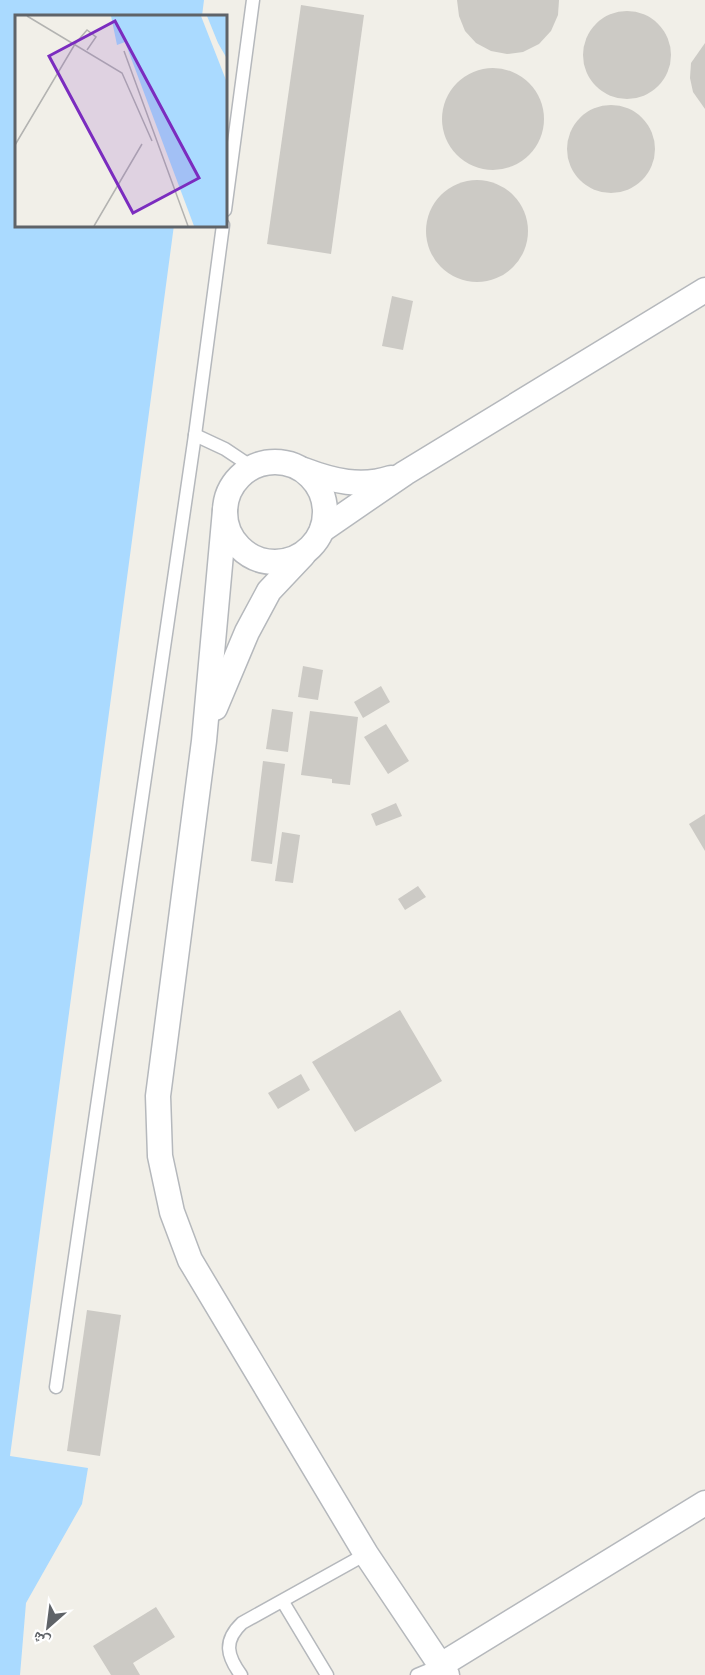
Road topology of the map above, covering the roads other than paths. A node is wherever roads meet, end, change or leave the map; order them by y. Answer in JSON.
{"nodes":[{"id":1,"x":253,"y":0,"type":"edge"},
{"id":2,"x":226,"y":202,"type":"edge"},
{"id":3,"x":223,"y":226,"type":"edge"},
{"id":4,"x":705,"y":290,"type":"edge"},
{"id":5,"x":195,"y":435,"type":"junction"},
{"id":6,"x":252,"y":467,"type":"junction"},
{"id":7,"x":304,"y":470,"type":"junction"},
{"id":8,"x":405,"y":473,"type":"junction"},
{"id":9,"x":225,"y":510,"type":"junction"},
{"id":10,"x":322,"y":530,"type":"junction"},
{"id":11,"x":308,"y":550,"type":"junction"},
{"id":12,"x":204,"y":741,"type":"junction"},
{"id":13,"x":56,"y":1387,"type":"dead end"},
{"id":14,"x":705,"y":1503,"type":"edge"},
{"id":15,"x":366,"y":1554,"type":"junction"},
{"id":16,"x":283,"y":1602,"type":"junction"},
{"id":17,"x":444,"y":1670,"type":"edge"},
{"id":18,"x":241,"y":1675,"type":"edge"},
{"id":19,"x":327,"y":1675,"type":"edge"},
{"id":20,"x":417,"y":1675,"type":"edge"}],
"edges":[{"from":1,"to":2,"type":"lane"},
{"from":3,"to":5,"type":"lane"},
{"from":4,"to":8,"type":"street"},
{"from":5,"to":6,"type":"lane"},
{"from":5,"to":13,"type":"lane"},
{"from":6,"to":7,"type":"street"},
{"from":6,"to":9,"type":"street"},
{"from":7,"to":8,"type":"street"},
{"from":7,"to":10,"type":"street"},
{"from":8,"to":10,"type":"street"},
{"from":9,"to":11,"type":"street"},
{"from":9,"to":12,"type":"street"},
{"from":10,"to":11,"type":"street"},
{"from":11,"to":12,"type":"street"},
{"from":12,"to":15,"type":"street"},
{"from":14,"to":17,"type":"street"},
{"from":15,"to":16,"type":"lane"},
{"from":15,"to":17,"type":"street"},
{"from":16,"to":18,"type":"lane"},
{"from":16,"to":19,"type":"lane"},
{"from":17,"to":20,"type":"lane"}]}
